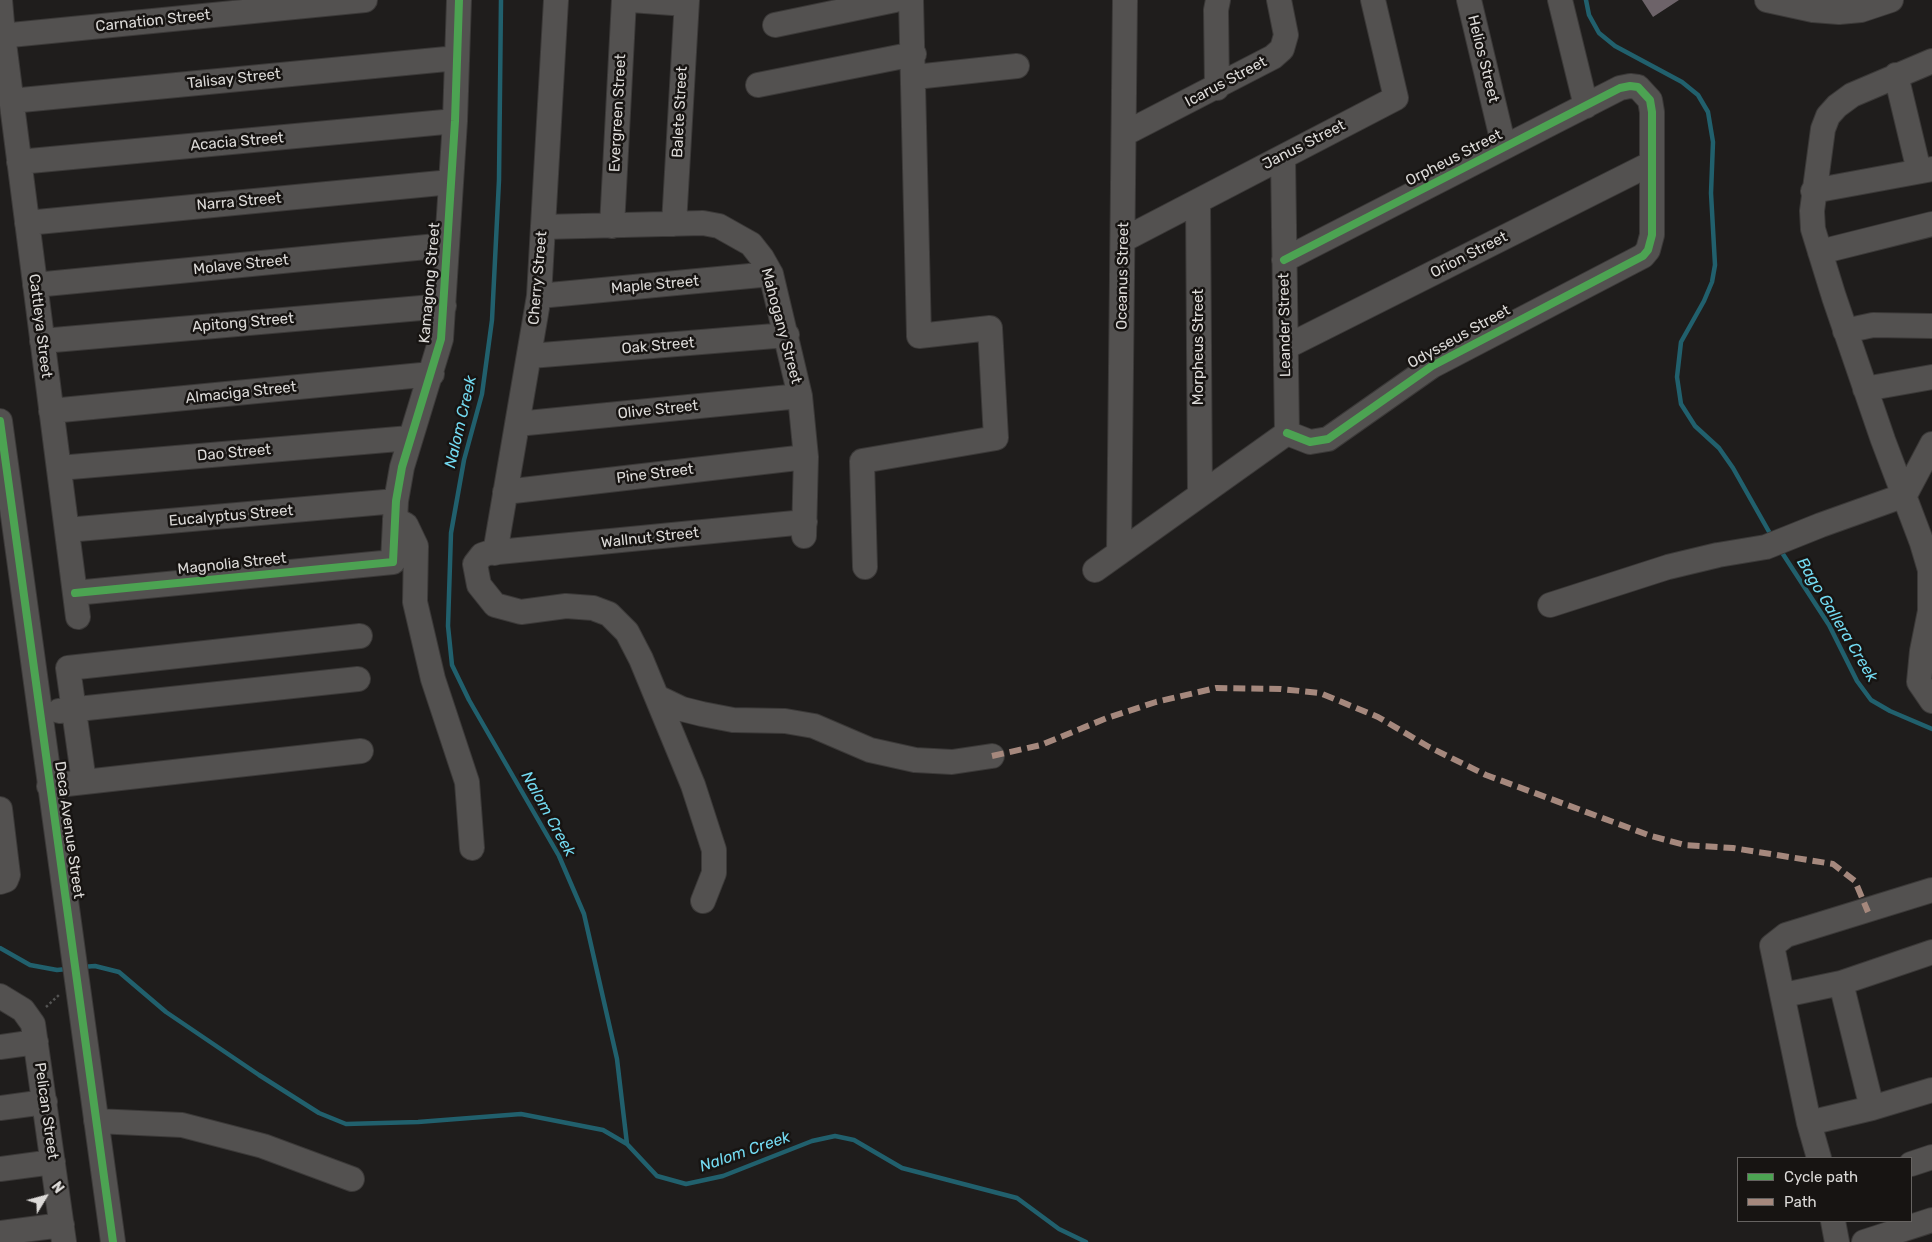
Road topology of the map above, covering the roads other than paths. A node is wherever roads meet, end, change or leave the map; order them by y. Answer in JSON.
{"nodes":[{"id":1,"x":0,"y":0,"type":"edge"},
{"id":2,"x":365,"y":0,"type":"edge"},
{"id":3,"x":459,"y":0,"type":"edge"},
{"id":4,"x":556,"y":0,"type":"edge"},
{"id":5,"x":624,"y":0,"type":"edge"},
{"id":6,"x":631,"y":0,"type":"edge"},
{"id":7,"x":895,"y":0,"type":"edge"},
{"id":8,"x":911,"y":0,"type":"edge"},
{"id":9,"x":1125,"y":0,"type":"edge"},
{"id":10,"x":1218,"y":0,"type":"edge"},
{"id":11,"x":1279,"y":0,"type":"edge"},
{"id":12,"x":1373,"y":0,"type":"edge"},
{"id":13,"x":1468,"y":0,"type":"edge"},
{"id":14,"x":1560,"y":0,"type":"edge"},
{"id":15,"x":1767,"y":0,"type":"edge"},
{"id":16,"x":1891,"y":0,"type":"edge"},
{"id":17,"x":686,"y":2,"type":"edge"},
{"id":18,"x":775,"y":25,"type":"dead end"},
{"id":19,"x":1,"y":36,"type":"edge"},
{"id":20,"x":914,"y":54,"type":"junction"},
{"id":21,"x":457,"y":58,"type":"junction"},
{"id":22,"x":1932,"y":61,"type":"edge"},
{"id":23,"x":1018,"y":66,"type":"dead end"},
{"id":24,"x":1896,"y":75,"type":"junction"},
{"id":25,"x":915,"y":77,"type":"junction"},
{"id":26,"x":758,"y":86,"type":"dead end"},
{"id":27,"x":1217,"y":88,"type":"junction"},
{"id":28,"x":11,"y":101,"type":"junction"},
{"id":29,"x":1586,"y":106,"type":"junction"},
{"id":30,"x":455,"y":121,"type":"junction"},
{"id":31,"x":1124,"y":134,"type":"junction"},
{"id":32,"x":1504,"y":147,"type":"junction"},
{"id":33,"x":1283,"y":156,"type":"junction"},
{"id":34,"x":19,"y":162,"type":"junction"},
{"id":35,"x":1652,"y":163,"type":"junction"},
{"id":36,"x":1926,"y":170,"type":"edge"},
{"id":37,"x":451,"y":182,"type":"junction"},
{"id":38,"x":1813,"y":191,"type":"junction"},
{"id":39,"x":1198,"y":201,"type":"junction"},
{"id":40,"x":27,"y":222,"type":"junction"},
{"id":41,"x":674,"y":224,"type":"junction"},
{"id":42,"x":1932,"y":224,"type":"edge"},
{"id":43,"x":612,"y":226,"type":"junction"},
{"id":44,"x":543,"y":227,"type":"junction"},
{"id":45,"x":1123,"y":240,"type":"junction"},
{"id":46,"x":447,"y":245,"type":"junction"},
{"id":47,"x":1820,"y":252,"type":"junction"},
{"id":48,"x":1284,"y":260,"type":"junction"},
{"id":49,"x":770,"y":274,"type":"junction"},
{"id":50,"x":35,"y":285,"type":"junction"},
{"id":51,"x":539,"y":296,"type":"junction"},
{"id":52,"x":444,"y":306,"type":"junction"},
{"id":53,"x":1932,"y":326,"type":"edge"},
{"id":54,"x":1845,"y":331,"type":"junction"},
{"id":55,"x":787,"y":335,"type":"junction"},
{"id":56,"x":42,"y":341,"type":"junction"},
{"id":57,"x":1286,"y":347,"type":"junction"},
{"id":58,"x":530,"y":356,"type":"junction"},
{"id":59,"x":432,"y":374,"type":"junction"},
{"id":60,"x":1932,"y":378,"type":"edge"},
{"id":61,"x":1865,"y":389,"type":"junction"},
{"id":62,"x":800,"y":396,"type":"junction"},
{"id":63,"x":51,"y":411,"type":"junction"},
{"id":64,"x":0,"y":422,"type":"edge"},
{"id":65,"x":517,"y":424,"type":"junction"},
{"id":66,"x":1287,"y":433,"type":"junction"},
{"id":67,"x":410,"y":438,"type":"junction"},
{"id":68,"x":1932,"y":444,"type":"edge"},
{"id":69,"x":806,"y":457,"type":"junction"},
{"id":70,"x":59,"y":468,"type":"junction"},
{"id":71,"x":505,"y":492,"type":"junction"},
{"id":72,"x":1200,"y":494,"type":"junction"},
{"id":73,"x":1905,"y":495,"type":"junction"},
{"id":74,"x":396,"y":510,"type":"junction"},
{"id":75,"x":805,"y":529,"type":"joint"},
{"id":76,"x":66,"y":530,"type":"junction"},
{"id":77,"x":495,"y":553,"type":"junction"},
{"id":78,"x":1119,"y":553,"type":"junction"},
{"id":79,"x":393,"y":562,"type":"joint"},
{"id":80,"x":865,"y":567,"type":"dead end"},
{"id":81,"x":1931,"y":568,"type":"edge"},
{"id":82,"x":1095,"y":570,"type":"dead end"},
{"id":83,"x":75,"y":594,"type":"junction"},
{"id":84,"x":1550,"y":606,"type":"dead end"},
{"id":85,"x":78,"y":617,"type":"dead end"},
{"id":86,"x":360,"y":636,"type":"dead end"},
{"id":87,"x":1927,"y":651,"type":"edge"},
{"id":88,"x":358,"y":679,"type":"dead end"},
{"id":89,"x":657,"y":697,"type":"junction"},
{"id":90,"x":1932,"y":701,"type":"edge"},
{"id":91,"x":74,"y":710,"type":"junction"},
{"id":92,"x":39,"y":713,"type":"junction"},
{"id":93,"x":361,"y":751,"type":"dead end"},
{"id":94,"x":992,"y":756,"type":"dead end"},
{"id":95,"x":84,"y":782,"type":"junction"},
{"id":96,"x":49,"y":786,"type":"junction"},
{"id":97,"x":0,"y":809,"type":"edge"},
{"id":98,"x":472,"y":848,"type":"dead end"},
{"id":99,"x":1,"y":882,"type":"edge"},
{"id":100,"x":1932,"y":890,"type":"edge"},
{"id":101,"x":703,"y":901,"type":"dead end"},
{"id":102,"x":1929,"y":958,"type":"edge"},
{"id":103,"x":1841,"y":982,"type":"junction"},
{"id":104,"x":1784,"y":995,"type":"junction"},
{"id":105,"x":0,"y":996,"type":"edge"},
{"id":106,"x":36,"y":1042,"type":"junction"},
{"id":107,"x":0,"y":1046,"type":"edge"},
{"id":108,"x":1932,"y":1090,"type":"edge"},
{"id":109,"x":45,"y":1102,"type":"junction"},
{"id":110,"x":0,"y":1108,"type":"edge"},
{"id":111,"x":1872,"y":1108,"type":"junction"},
{"id":112,"x":96,"y":1121,"type":"junction"},
{"id":113,"x":1809,"y":1123,"type":"junction"},
{"id":114,"x":1819,"y":1157,"type":"edge"},
{"id":115,"x":1932,"y":1157,"type":"edge"},
{"id":116,"x":53,"y":1162,"type":"junction"},
{"id":117,"x":1912,"y":1164,"type":"edge"},
{"id":118,"x":0,"y":1169,"type":"edge"},
{"id":119,"x":352,"y":1179,"type":"dead end"},
{"id":120,"x":1932,"y":1220,"type":"edge"},
{"id":121,"x":1833,"y":1222,"type":"edge"},
{"id":122,"x":0,"y":1233,"type":"edge"},
{"id":123,"x":63,"y":1234,"type":"edge"},
{"id":124,"x":113,"y":1242,"type":"edge"},
{"id":125,"x":1837,"y":1242,"type":"edge"},
{"id":126,"x":1864,"y":1242,"type":"edge"}],
"edges":[{"from":1,"to":19,"type":"street","name":"Cattleya Street"},
{"from":2,"to":19,"type":"street","name":"Carnation Street"},
{"from":3,"to":21,"type":"street","name":"Kamagong Street"},
{"from":4,"to":44,"type":"street","name":"Cherry Street"},
{"from":5,"to":43,"type":"street","name":"Evergreen Street"},
{"from":6,"to":17,"type":"street"},
{"from":7,"to":18,"type":"street"},
{"from":8,"to":20,"type":"street"},
{"from":9,"to":31,"type":"street","name":"Oceanus Street"},
{"from":10,"to":27,"type":"street"},
{"from":11,"to":27,"type":"street","name":"Icarus Street"},
{"from":12,"to":33,"type":"street","name":"Janus Street"},
{"from":13,"to":32,"type":"street","name":"Helios Street"},
{"from":14,"to":29,"type":"street"},
{"from":15,"to":16,"type":"street"},
{"from":17,"to":41,"type":"street","name":"Balete Street"},
{"from":19,"to":28,"type":"street","name":"Cattleya Street"},
{"from":20,"to":25,"type":"street"},
{"from":20,"to":26,"type":"street"},
{"from":21,"to":28,"type":"street","name":"Talisay Street"},
{"from":21,"to":30,"type":"street","name":"Kamagong Street"},
{"from":22,"to":24,"type":"street"},
{"from":23,"to":25,"type":"street"},
{"from":24,"to":36,"type":"street"},
{"from":24,"to":38,"type":"street"},
{"from":25,"to":80,"type":"street"},
{"from":27,"to":31,"type":"street","name":"Icarus Street"},
{"from":28,"to":34,"type":"street","name":"Cattleya Street"},
{"from":29,"to":32,"type":"street","name":"Orpheus Street"},
{"from":29,"to":35,"type":"street","name":"Orpheus Street"},
{"from":30,"to":34,"type":"street","name":"Acacia Street"},
{"from":30,"to":37,"type":"street","name":"Kamagong Street"},
{"from":31,"to":45,"type":"street","name":"Oceanus Street"},
{"from":32,"to":48,"type":"street","name":"Orpheus Street"},
{"from":33,"to":39,"type":"street","name":"Janus Street"},
{"from":33,"to":48,"type":"street","name":"Leander Street"},
{"from":34,"to":40,"type":"street","name":"Cattleya Street"},
{"from":35,"to":57,"type":"street","name":"Orion Street"},
{"from":35,"to":66,"type":"street","name":"Odysseus Street"},
{"from":36,"to":38,"type":"street"},
{"from":37,"to":40,"type":"street","name":"Narra Street"},
{"from":37,"to":46,"type":"street","name":"Kamagong Street"},
{"from":38,"to":47,"type":"street"},
{"from":39,"to":45,"type":"street","name":"Janus Street"},
{"from":39,"to":72,"type":"street","name":"Morpheus Street"},
{"from":40,"to":50,"type":"street","name":"Cattleya Street"},
{"from":41,"to":43,"type":"street","name":"Mahogany Street"},
{"from":41,"to":49,"type":"street","name":"Mahogany Street"},
{"from":42,"to":47,"type":"street"},
{"from":43,"to":44,"type":"street","name":"Mahogany Street"},
{"from":44,"to":51,"type":"street","name":"Cherry Street"},
{"from":45,"to":78,"type":"street","name":"Oceanus Street"},
{"from":46,"to":50,"type":"street","name":"Molave Street"},
{"from":46,"to":52,"type":"street","name":"Kamagong Street"},
{"from":47,"to":54,"type":"street"},
{"from":48,"to":57,"type":"street","name":"Leander Street"},
{"from":49,"to":51,"type":"street","name":"Maple Street"},
{"from":49,"to":55,"type":"street","name":"Mahogany Street"},
{"from":50,"to":56,"type":"street","name":"Cattleya Street"},
{"from":51,"to":58,"type":"street","name":"Cherry Street"},
{"from":52,"to":56,"type":"street","name":"Apitong Street"},
{"from":52,"to":59,"type":"street","name":"Kamagong Street"},
{"from":53,"to":54,"type":"street"},
{"from":54,"to":61,"type":"street"},
{"from":55,"to":58,"type":"street","name":"Oak Street"},
{"from":55,"to":62,"type":"street","name":"Mahogany Street"},
{"from":56,"to":63,"type":"street","name":"Cattleya Street"},
{"from":57,"to":66,"type":"street","name":"Leander Street"},
{"from":58,"to":65,"type":"street","name":"Cherry Street"},
{"from":59,"to":63,"type":"street","name":"Almaciga Street"},
{"from":59,"to":67,"type":"street","name":"Kamagong Street"},
{"from":60,"to":61,"type":"street"},
{"from":61,"to":73,"type":"street"},
{"from":62,"to":65,"type":"street","name":"Olive Street"},
{"from":62,"to":69,"type":"street","name":"Mahogany Street"},
{"from":63,"to":70,"type":"street","name":"Cattleya Street"},
{"from":64,"to":92,"type":"street","name":"Deca Avenue Street"},
{"from":65,"to":71,"type":"street","name":"Cherry Street"},
{"from":66,"to":72,"type":"street"},
{"from":67,"to":70,"type":"street","name":"Dao Street"},
{"from":67,"to":74,"type":"street","name":"Kamagong Street"},
{"from":68,"to":73,"type":"street"},
{"from":69,"to":71,"type":"street","name":"Pine Street"},
{"from":69,"to":75,"type":"street","name":"Mahogany Street"},
{"from":70,"to":76,"type":"street","name":"Cattleya Street"},
{"from":71,"to":77,"type":"street","name":"Cherry Street"},
{"from":72,"to":78,"type":"street"},
{"from":73,"to":81,"type":"street"},
{"from":73,"to":84,"type":"street"},
{"from":74,"to":76,"type":"street","name":"Eucalyptus Street"},
{"from":74,"to":79,"type":"street","name":"Kamagong Street"},
{"from":74,"to":98,"type":"street"},
{"from":75,"to":77,"type":"street","name":"Wallnut Street"},
{"from":76,"to":83,"type":"street","name":"Cattleya Street"},
{"from":77,"to":89,"type":"street"},
{"from":78,"to":82,"type":"street"},
{"from":79,"to":83,"type":"street","name":"Magnolia Street"},
{"from":81,"to":87,"type":"street"},
{"from":83,"to":85,"type":"street","name":"Cattleya Street"},
{"from":86,"to":91,"type":"street"},
{"from":87,"to":90,"type":"street"},
{"from":88,"to":91,"type":"street"},
{"from":89,"to":94,"type":"street"},
{"from":89,"to":101,"type":"street"},
{"from":91,"to":92,"type":"street"},
{"from":91,"to":95,"type":"street"},
{"from":92,"to":96,"type":"street","name":"Deca Avenue Street"},
{"from":93,"to":95,"type":"street"},
{"from":95,"to":96,"type":"street"},
{"from":96,"to":112,"type":"street","name":"Deca Avenue Street"},
{"from":97,"to":99,"type":"street"},
{"from":100,"to":104,"type":"street"},
{"from":102,"to":103,"type":"street"},
{"from":103,"to":104,"type":"street"},
{"from":103,"to":111,"type":"street"},
{"from":104,"to":113,"type":"street"},
{"from":105,"to":106,"type":"street","name":"Pelican Street"},
{"from":106,"to":107,"type":"street"},
{"from":106,"to":109,"type":"street","name":"Pelican Street"},
{"from":108,"to":111,"type":"street"},
{"from":109,"to":110,"type":"street"},
{"from":109,"to":116,"type":"street","name":"Pelican Street"},
{"from":111,"to":113,"type":"street"},
{"from":112,"to":119,"type":"street"},
{"from":112,"to":124,"type":"street","name":"Deca Avenue Street"},
{"from":113,"to":114,"type":"street"},
{"from":115,"to":117,"type":"street"},
{"from":116,"to":118,"type":"street"},
{"from":116,"to":123,"type":"street","name":"Pelican Street"},
{"from":120,"to":126,"type":"street"},
{"from":121,"to":125,"type":"street"},
{"from":122,"to":123,"type":"street"}]}
